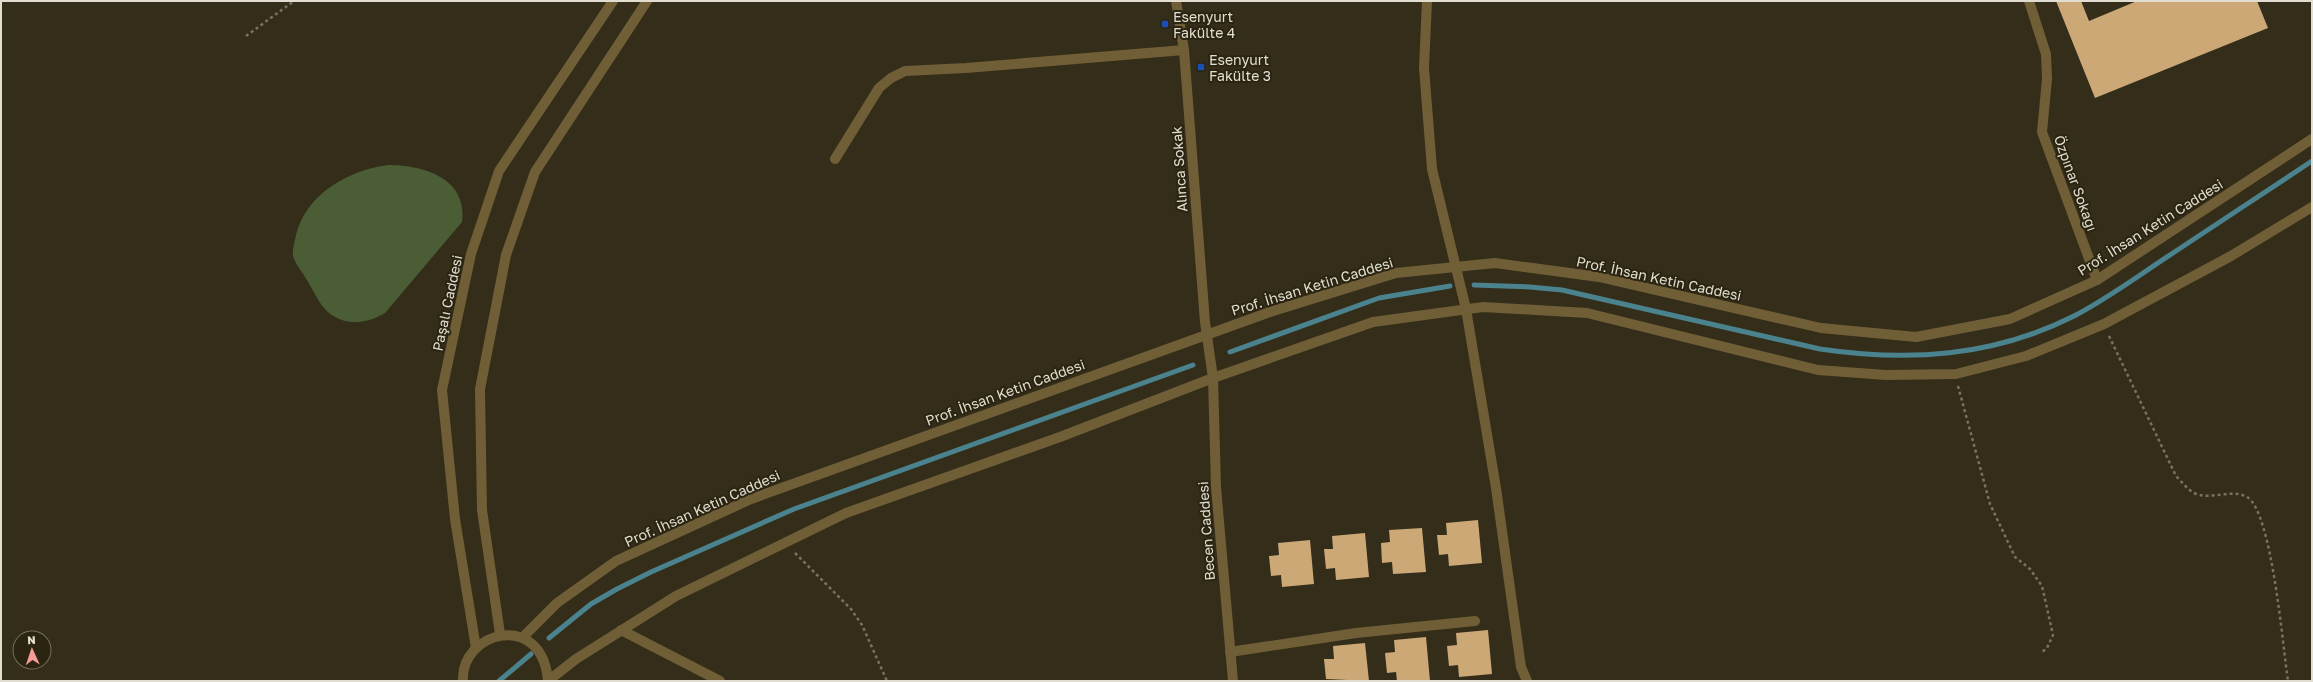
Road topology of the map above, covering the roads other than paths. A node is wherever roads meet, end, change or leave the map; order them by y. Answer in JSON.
{"nodes":[{"id":1,"x":613,"y":1,"type":"edge"},
{"id":2,"x":646,"y":1,"type":"edge"},
{"id":3,"x":1176,"y":1,"type":"edge"},
{"id":4,"x":1427,"y":1,"type":"edge"},
{"id":5,"x":2029,"y":1,"type":"edge"},
{"id":6,"x":1184,"y":50,"type":"junction"},
{"id":7,"x":2312,"y":139,"type":"edge"},
{"id":8,"x":835,"y":159,"type":"dead end"},
{"id":9,"x":2312,"y":207,"type":"edge"},
{"id":10,"x":1456,"y":267,"type":"junction"},
{"id":11,"x":2097,"y":280,"type":"junction"},
{"id":12,"x":1466,"y":309,"type":"junction"},
{"id":13,"x":1206,"y":335,"type":"junction"},
{"id":14,"x":1212,"y":378,"type":"junction"},
{"id":15,"x":1475,"y":621,"type":"dead end"},
{"id":16,"x":621,"y":630,"type":"junction"},
{"id":17,"x":500,"y":634,"type":"junction"},
{"id":18,"x":523,"y":637,"type":"junction"},
{"id":19,"x":476,"y":648,"type":"junction"},
{"id":20,"x":1230,"y":652,"type":"junction"},
{"id":21,"x":461,"y":679,"type":"edge"},
{"id":22,"x":548,"y":681,"type":"edge"},
{"id":23,"x":720,"y":681,"type":"edge"},
{"id":24,"x":1233,"y":681,"type":"edge"},
{"id":25,"x":1527,"y":681,"type":"edge"}],
"edges":[{"from":1,"to":19,"type":"street","name":"Paşalı Caddesi"},
{"from":2,"to":17,"type":"street"},
{"from":3,"to":6,"type":"street","name":"Alınca Sokak"},
{"from":4,"to":10,"type":"street"},
{"from":5,"to":11,"type":"street","name":"Özpınar Sokağı"},
{"from":6,"to":8,"type":"street"},
{"from":6,"to":13,"type":"street","name":"Alınca Sokak"},
{"from":7,"to":11,"type":"street","name":"Prof. İhsan Ketin Caddesi"},
{"from":9,"to":12,"type":"street"},
{"from":10,"to":11,"type":"street","name":"Prof. İhsan Ketin Caddesi"},
{"from":10,"to":12,"type":"street"},
{"from":10,"to":13,"type":"street","name":"Prof. İhsan Ketin Caddesi"},
{"from":12,"to":14,"type":"street"},
{"from":12,"to":25,"type":"street"},
{"from":13,"to":14,"type":"street","name":"Alınca Sokak"},
{"from":13,"to":18,"type":"street","name":"Prof. İhsan Ketin Caddesi"},
{"from":14,"to":16,"type":"street"},
{"from":14,"to":20,"type":"street","name":"Becen Caddesi"},
{"from":15,"to":20,"type":"street"},
{"from":16,"to":22,"type":"street"},
{"from":16,"to":23,"type":"street"},
{"from":17,"to":18,"type":"street"},
{"from":17,"to":19,"type":"street"},
{"from":18,"to":22,"type":"street"},
{"from":19,"to":21,"type":"street"},
{"from":20,"to":24,"type":"street","name":"Becen Caddesi"}]}
